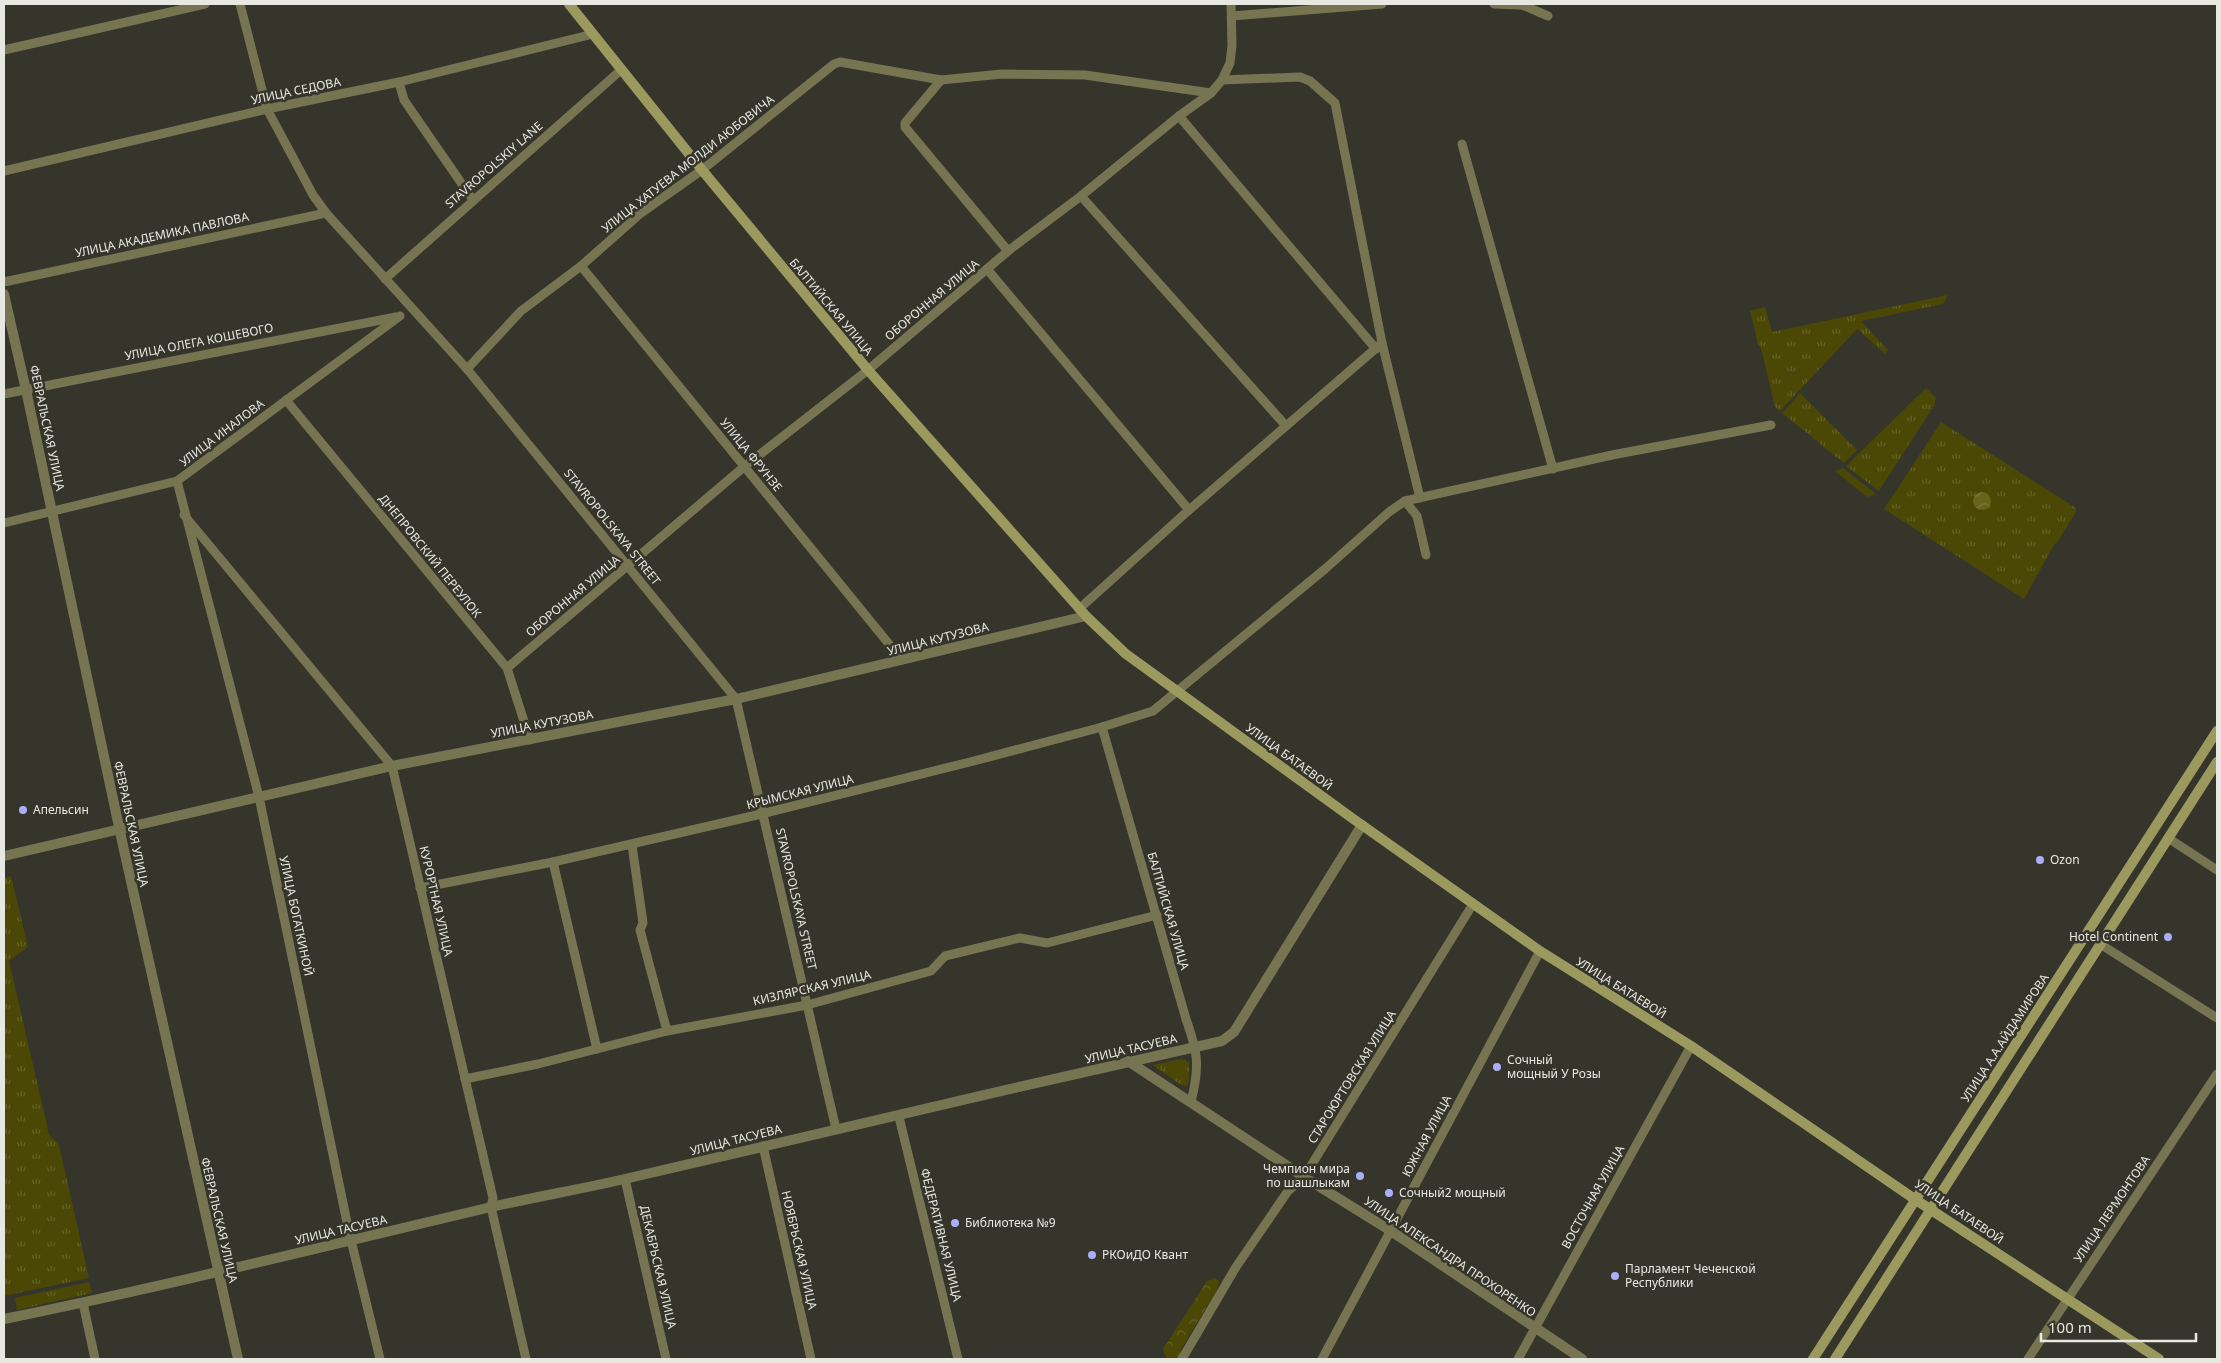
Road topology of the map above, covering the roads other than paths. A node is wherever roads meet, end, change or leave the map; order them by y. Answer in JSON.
{"nodes":[{"id":1,"x":205,"y":4,"type":"edge"},
{"id":2,"x":240,"y":4,"type":"edge"},
{"id":3,"x":569,"y":4,"type":"edge"},
{"id":4,"x":1231,"y":4,"type":"edge"},
{"id":5,"x":1382,"y":4,"type":"edge"},
{"id":6,"x":1494,"y":4,"type":"edge"},
{"id":7,"x":1520,"y":4,"type":"edge"},
{"id":8,"x":1232,"y":16,"type":"junction"},
{"id":9,"x":1548,"y":16,"type":"dead end"},
{"id":10,"x":593,"y":34,"type":"junction"},
{"id":11,"x":4,"y":50,"type":"edge"},
{"id":12,"x":621,"y":70,"type":"junction"},
{"id":13,"x":941,"y":80,"type":"junction"},
{"id":14,"x":1222,"y":80,"type":"junction"},
{"id":15,"x":399,"y":82,"type":"junction"},
{"id":16,"x":1211,"y":93,"type":"junction"},
{"id":17,"x":266,"y":109,"type":"junction"},
{"id":18,"x":1179,"y":116,"type":"junction"},
{"id":19,"x":1462,"y":144,"type":"dead end"},
{"id":20,"x":702,"y":170,"type":"junction"},
{"id":21,"x":4,"y":171,"type":"edge"},
{"id":22,"x":1081,"y":196,"type":"junction"},
{"id":23,"x":473,"y":200,"type":"junction"},
{"id":24,"x":326,"y":213,"type":"junction"},
{"id":25,"x":1008,"y":251,"type":"junction"},
{"id":26,"x":581,"y":266,"type":"junction"},
{"id":27,"x":987,"y":269,"type":"junction"},
{"id":28,"x":385,"y":279,"type":"junction"},
{"id":29,"x":4,"y":282,"type":"edge"},
{"id":30,"x":4,"y":294,"type":"edge"},
{"id":31,"x":413,"y":310,"type":"junction"},
{"id":32,"x":400,"y":316,"type":"junction"},
{"id":33,"x":1379,"y":346,"type":"junction"},
{"id":34,"x":467,"y":370,"type":"junction"},
{"id":35,"x":868,"y":370,"type":"junction"},
{"id":36,"x":26,"y":390,"type":"junction"},
{"id":37,"x":4,"y":394,"type":"edge"},
{"id":38,"x":286,"y":400,"type":"junction"},
{"id":39,"x":1771,"y":424,"type":"dead end"},
{"id":40,"x":1286,"y":426,"type":"junction"},
{"id":41,"x":744,"y":466,"type":"junction"},
{"id":42,"x":1553,"y":468,"type":"junction"},
{"id":43,"x":177,"y":481,"type":"junction"},
{"id":44,"x":1420,"y":498,"type":"junction"},
{"id":45,"x":1406,"y":501,"type":"junction"},
{"id":46,"x":1189,"y":510,"type":"junction"},
{"id":47,"x":52,"y":513,"type":"junction"},
{"id":48,"x":184,"y":515,"type":"junction"},
{"id":49,"x":4,"y":523,"type":"edge"},
{"id":50,"x":1426,"y":555,"type":"dead end"},
{"id":51,"x":627,"y":566,"type":"junction"},
{"id":52,"x":1082,"y":612,"type":"junction"},
{"id":53,"x":902,"y":660,"type":"junction"},
{"id":54,"x":507,"y":668,"type":"junction"},
{"id":55,"x":1176,"y":690,"type":"junction"},
{"id":56,"x":736,"y":699,"type":"junction"},
{"id":57,"x":1102,"y":727,"type":"junction"},
{"id":58,"x":2217,"y":731,"type":"edge"},
{"id":59,"x":530,"y":740,"type":"junction"},
{"id":60,"x":2217,"y":762,"type":"edge"},
{"id":61,"x":392,"y":766,"type":"junction"},
{"id":62,"x":259,"y":797,"type":"junction"},
{"id":63,"x":763,"y":812,"type":"junction"},
{"id":64,"x":1362,"y":825,"type":"junction"},
{"id":65,"x":119,"y":829,"type":"junction"},
{"id":66,"x":2168,"y":838,"type":"junction"},
{"id":67,"x":632,"y":845,"type":"junction"},
{"id":68,"x":4,"y":856,"type":"edge"},
{"id":69,"x":553,"y":862,"type":"junction"},
{"id":70,"x":2217,"y":870,"type":"edge"},
{"id":71,"x":420,"y":888,"type":"junction"},
{"id":72,"x":1473,"y":904,"type":"junction"},
{"id":73,"x":1157,"y":915,"type":"junction"},
{"id":74,"x":2100,"y":944,"type":"junction"},
{"id":75,"x":1540,"y":950,"type":"junction"},
{"id":76,"x":807,"y":1005,"type":"junction"},
{"id":77,"x":2217,"y":1018,"type":"edge"},
{"id":78,"x":667,"y":1031,"type":"junction"},
{"id":79,"x":1690,"y":1046,"type":"junction"},
{"id":80,"x":1196,"y":1047,"type":"junction"},
{"id":81,"x":597,"y":1049,"type":"junction"},
{"id":82,"x":1128,"y":1061,"type":"junction"},
{"id":83,"x":2217,"y":1074,"type":"edge"},
{"id":84,"x":465,"y":1079,"type":"junction"},
{"id":85,"x":1191,"y":1102,"type":"junction"},
{"id":86,"x":899,"y":1117,"type":"junction"},
{"id":87,"x":836,"y":1129,"type":"junction"},
{"id":88,"x":763,"y":1146,"type":"junction"},
{"id":89,"x":1304,"y":1177,"type":"junction"},
{"id":90,"x":625,"y":1179,"type":"junction"},
{"id":91,"x":1916,"y":1200,"type":"junction"},
{"id":92,"x":490,"y":1208,"type":"junction"},
{"id":93,"x":1931,"y":1210,"type":"junction"},
{"id":94,"x":1391,"y":1231,"type":"junction"},
{"id":95,"x":351,"y":1241,"type":"junction"},
{"id":96,"x":218,"y":1272,"type":"junction"},
{"id":97,"x":2067,"y":1298,"type":"junction"},
{"id":98,"x":83,"y":1303,"type":"junction"},
{"id":99,"x":4,"y":1319,"type":"edge"},
{"id":100,"x":1534,"y":1328,"type":"junction"},
{"id":101,"x":95,"y":1359,"type":"edge"},
{"id":102,"x":238,"y":1359,"type":"edge"},
{"id":103,"x":380,"y":1359,"type":"edge"},
{"id":104,"x":526,"y":1359,"type":"edge"},
{"id":105,"x":666,"y":1359,"type":"edge"},
{"id":106,"x":811,"y":1359,"type":"edge"},
{"id":107,"x":958,"y":1359,"type":"edge"},
{"id":108,"x":1182,"y":1359,"type":"edge"},
{"id":109,"x":1322,"y":1359,"type":"edge"},
{"id":110,"x":1518,"y":1359,"type":"edge"},
{"id":111,"x":1582,"y":1359,"type":"edge"},
{"id":112,"x":1813,"y":1359,"type":"edge"},
{"id":113,"x":1835,"y":1359,"type":"edge"},
{"id":114,"x":2028,"y":1359,"type":"edge"},
{"id":115,"x":2159,"y":1359,"type":"edge"}],
"edges":[{"from":1,"to":11,"type":"street"},
{"from":2,"to":17,"type":"street","name":"STAVROPOLSKAYA STREET"},
{"from":3,"to":10,"type":"main road","name":"БАЛТИЙСКАЯ УЛИЦА"},
{"from":4,"to":8,"type":"street","name":"ОБОРОННАЯ УЛИЦА"},
{"from":5,"to":8,"type":"street"},
{"from":6,"to":7,"type":"street"},
{"from":7,"to":9,"type":"street"},
{"from":8,"to":14,"type":"street","name":"ОБОРОННАЯ УЛИЦА"},
{"from":10,"to":12,"type":"main road","name":"БАЛТИЙСКАЯ УЛИЦА"},
{"from":10,"to":15,"type":"street","name":"УЛИЦА СЕДОВА"},
{"from":12,"to":20,"type":"main road","name":"БАЛТИЙСКАЯ УЛИЦА"},
{"from":12,"to":23,"type":"street","name":"STAVROPOLSKIY LANE"},
{"from":13,"to":16,"type":"street"},
{"from":13,"to":20,"type":"street","name":"УЛИЦА ХАТУЕВА МОЛДИ АЮБОВИЧА"},
{"from":13,"to":25,"type":"street"},
{"from":14,"to":16,"type":"street","name":"ОБОРОННАЯ УЛИЦА"},
{"from":14,"to":33,"type":"street"},
{"from":15,"to":17,"type":"street","name":"УЛИЦА СЕДОВА"},
{"from":15,"to":23,"type":"street"},
{"from":16,"to":18,"type":"street","name":"ОБОРОННАЯ УЛИЦА"},
{"from":17,"to":21,"type":"street","name":"УЛИЦА СЕДОВА"},
{"from":17,"to":24,"type":"street","name":"STAVROPOLSKAYA STREET"},
{"from":18,"to":22,"type":"street","name":"ОБОРОННАЯ УЛИЦА"},
{"from":18,"to":33,"type":"street"},
{"from":19,"to":42,"type":"street"},
{"from":20,"to":26,"type":"street","name":"УЛИЦА ХАТУЕВА МОЛДИ АЮБОВИЧА"},
{"from":20,"to":35,"type":"main road","name":"БАЛТИЙСКАЯ УЛИЦА"},
{"from":22,"to":25,"type":"street","name":"ОБОРОННАЯ УЛИЦА"},
{"from":22,"to":40,"type":"street"},
{"from":23,"to":28,"type":"street","name":"STAVROPOLSKIY LANE"},
{"from":24,"to":28,"type":"street","name":"STAVROPOLSKAYA STREET"},
{"from":24,"to":29,"type":"street","name":"УЛИЦА АКАДЕМИКА ПАВЛОВА"},
{"from":25,"to":27,"type":"street","name":"ОБОРОННАЯ УЛИЦА"},
{"from":26,"to":34,"type":"street","name":"УЛИЦА ХАТУЕВА МОЛДИ АЮБОВИЧА"},
{"from":26,"to":41,"type":"street","name":"УЛИЦА ФРУНЗЕ"},
{"from":27,"to":35,"type":"street","name":"ОБОРОННАЯ УЛИЦА"},
{"from":27,"to":46,"type":"street"},
{"from":28,"to":31,"type":"street","name":"STAVROPOLSKAYA STREET"},
{"from":30,"to":36,"type":"street","name":"ФЕВРАЛЬСКАЯ УЛИЦА"},
{"from":31,"to":32,"type":"street"},
{"from":31,"to":34,"type":"street","name":"STAVROPOLSKAYA STREET"},
{"from":32,"to":36,"type":"street","name":"УЛИЦА ОЛЕГА КОШЕВОГО"},
{"from":32,"to":38,"type":"street","name":"УЛИЦА ИНАЛОВА"},
{"from":33,"to":40,"type":"street"},
{"from":33,"to":44,"type":"street"},
{"from":34,"to":51,"type":"street","name":"STAVROPOLSKAYA STREET"},
{"from":35,"to":41,"type":"street","name":"ОБОРОННАЯ УЛИЦА"},
{"from":35,"to":52,"type":"main road","name":"БАЛТИЙСКАЯ УЛИЦА"},
{"from":36,"to":37,"type":"street","name":"УЛИЦА ОЛЕГА КОШЕВОГО"},
{"from":36,"to":47,"type":"street","name":"ФЕВРАЛЬСКАЯ УЛИЦА"},
{"from":38,"to":43,"type":"street","name":"УЛИЦА ИНАЛОВА"},
{"from":38,"to":54,"type":"street","name":"ДНЕПРОВСКИЙ ПЕРЕУЛОК"},
{"from":39,"to":42,"type":"street"},
{"from":40,"to":46,"type":"street"},
{"from":41,"to":51,"type":"street","name":"ОБОРОННАЯ УЛИЦА"},
{"from":41,"to":53,"type":"street","name":"УЛИЦА ФРУНЗЕ"},
{"from":42,"to":44,"type":"street"},
{"from":43,"to":47,"type":"street","name":"УЛИЦА ИНАЛОВА"},
{"from":43,"to":48,"type":"street","name":"УЛИЦА БОГАТКИНОЙ"},
{"from":44,"to":45,"type":"street"},
{"from":45,"to":50,"type":"street"},
{"from":45,"to":55,"type":"street","name":"КРЫМСКАЯ УЛИЦА"},
{"from":46,"to":52,"type":"street"},
{"from":47,"to":49,"type":"street","name":"УЛИЦА ИНАЛОВА"},
{"from":47,"to":65,"type":"street","name":"ФЕВРАЛЬСКАЯ УЛИЦА"},
{"from":48,"to":61,"type":"street","name":"КУРОРТНАЯ УЛИЦА"},
{"from":48,"to":62,"type":"street","name":"УЛИЦА БОГАТКИНОЙ"},
{"from":51,"to":54,"type":"street","name":"ОБОРОННАЯ УЛИЦА"},
{"from":51,"to":56,"type":"street","name":"STAVROPOLSKAYA STREET"},
{"from":52,"to":53,"type":"street","name":"УЛИЦА КУТУЗОВА"},
{"from":52,"to":55,"type":"main road","name":"УЛИЦА БАТАЕВОЙ"},
{"from":53,"to":56,"type":"street","name":"УЛИЦА КУТУЗОВА"},
{"from":54,"to":59,"type":"street","name":"ДНЕПРОВСКИЙ ПЕРЕУЛОК"},
{"from":55,"to":57,"type":"street","name":"КРЫМСКАЯ УЛИЦА"},
{"from":55,"to":64,"type":"main road","name":"УЛИЦА БАТАЕВОЙ"},
{"from":56,"to":59,"type":"street","name":"УЛИЦА КУТУЗОВА"},
{"from":56,"to":63,"type":"street","name":"STAVROPOLSKAYA STREET"},
{"from":57,"to":63,"type":"street","name":"КРЫМСКАЯ УЛИЦА"},
{"from":57,"to":73,"type":"street","name":"БАЛТИЙСКАЯ УЛИЦА"},
{"from":58,"to":91,"type":"main road","name":"УЛИЦА А.А.АЙДАМИРОВА"},
{"from":59,"to":61,"type":"street","name":"УЛИЦА КУТУЗОВА"},
{"from":60,"to":66,"type":"main road"},
{"from":61,"to":62,"type":"street","name":"УЛИЦА КУТУЗОВА"},
{"from":61,"to":71,"type":"street","name":"КУРОРТНАЯ УЛИЦА"},
{"from":62,"to":65,"type":"street","name":"УЛИЦА КУТУЗОВА"},
{"from":62,"to":95,"type":"street","name":"УЛИЦА БОГАТКИНОЙ"},
{"from":63,"to":67,"type":"street","name":"КРЫМСКАЯ УЛИЦА"},
{"from":63,"to":76,"type":"street","name":"STAVROPOLSKAYA STREET"},
{"from":64,"to":72,"type":"main road","name":"УЛИЦА БАТАЕВОЙ"},
{"from":64,"to":80,"type":"street","name":"УЛИЦА ТАСУЕВА"},
{"from":65,"to":68,"type":"street","name":"УЛИЦА КУТУЗОВА"},
{"from":65,"to":96,"type":"street","name":"ФЕВРАЛЬСКАЯ УЛИЦА"},
{"from":66,"to":70,"type":"street"},
{"from":66,"to":74,"type":"main road"},
{"from":67,"to":69,"type":"street","name":"КРЫМСКАЯ УЛИЦА"},
{"from":67,"to":78,"type":"street"},
{"from":69,"to":71,"type":"street","name":"КРЫМСКАЯ УЛИЦА"},
{"from":69,"to":81,"type":"street"},
{"from":71,"to":84,"type":"street","name":"КУРОРТНАЯ УЛИЦА"},
{"from":72,"to":75,"type":"main road","name":"УЛИЦА БАТАЕВОЙ"},
{"from":72,"to":89,"type":"street","name":"СТАРОЮРТОВСКАЯ УЛИЦА"},
{"from":73,"to":76,"type":"street","name":"КИЗЛЯРСКАЯ УЛИЦА"},
{"from":73,"to":80,"type":"street","name":"БАЛТИЙСКАЯ УЛИЦА"},
{"from":74,"to":77,"type":"street"},
{"from":74,"to":93,"type":"main road"},
{"from":75,"to":79,"type":"main road","name":"УЛИЦА БАТАЕВОЙ"},
{"from":75,"to":94,"type":"street","name":"ЮЖНАЯ УЛИЦА"},
{"from":76,"to":78,"type":"street","name":"КИЗЛЯРСКАЯ УЛИЦА"},
{"from":76,"to":87,"type":"street","name":"STAVROPOLSKAYA STREET"},
{"from":78,"to":81,"type":"street","name":"КИЗЛЯРСКАЯ УЛИЦА"},
{"from":79,"to":91,"type":"main road","name":"УЛИЦА БАТАЕВОЙ"},
{"from":79,"to":100,"type":"street","name":"ВОСТОЧНАЯ УЛИЦА"},
{"from":80,"to":82,"type":"street","name":"УЛИЦА ТАСУЕВА"},
{"from":80,"to":85,"type":"street","name":"БАЛТИЙСКАЯ УЛИЦА"},
{"from":81,"to":84,"type":"street","name":"КИЗЛЯРСКАЯ УЛИЦА"},
{"from":82,"to":85,"type":"street","name":"УЛИЦА АЛЕКСАНДРА ПРОХОРЕНКО"},
{"from":82,"to":86,"type":"street","name":"УЛИЦА ТАСУЕВА"},
{"from":83,"to":97,"type":"street","name":"УЛИЦА ЛЕРМОНТОВА"},
{"from":84,"to":92,"type":"street","name":"КУРОРТНАЯ УЛИЦА"},
{"from":85,"to":89,"type":"street","name":"УЛИЦА АЛЕКСАНДРА ПРОХОРЕНКО"},
{"from":86,"to":87,"type":"street","name":"УЛИЦА ТАСУЕВА"},
{"from":86,"to":107,"type":"street","name":"ФЕДЕРАТИВНАЯ УЛИЦА"},
{"from":87,"to":88,"type":"street","name":"УЛИЦА ТАСУЕВА"},
{"from":88,"to":90,"type":"street","name":"УЛИЦА ТАСУЕВА"},
{"from":88,"to":106,"type":"street","name":"НОЯБРЬСКАЯ УЛИЦА"},
{"from":89,"to":94,"type":"street","name":"УЛИЦА АЛЕКСАНДРА ПРОХОРЕНКО"},
{"from":89,"to":108,"type":"street","name":"СТАРОЮРТОВСКАЯ УЛИЦА"},
{"from":90,"to":92,"type":"street","name":"УЛИЦА ТАСУЕВА"},
{"from":90,"to":105,"type":"street","name":"ДЕКАБРЬСКАЯ УЛИЦА"},
{"from":91,"to":93,"type":"main road","name":"УЛИЦА БАТАЕВОЙ"},
{"from":91,"to":112,"type":"main road","name":"УЛИЦА А.А.АЙДАМИРОВА"},
{"from":92,"to":95,"type":"street","name":"УЛИЦА ТАСУЕВА"},
{"from":92,"to":104,"type":"street","name":"КУРОРТНАЯ УЛИЦА"},
{"from":93,"to":97,"type":"main road","name":"УЛИЦА БАТАЕВОЙ"},
{"from":93,"to":113,"type":"main road"},
{"from":94,"to":100,"type":"street","name":"УЛИЦА АЛЕКСАНДРА ПРОХОРЕНКО"},
{"from":94,"to":109,"type":"street","name":"ЮЖНАЯ УЛИЦА"},
{"from":95,"to":96,"type":"street","name":"УЛИЦА ТАСУЕВА"},
{"from":95,"to":103,"type":"street","name":"УЛИЦА БОГАТКИНОЙ"},
{"from":96,"to":98,"type":"street","name":"УЛИЦА ТАСУЕВА"},
{"from":96,"to":102,"type":"street","name":"ФЕВРАЛЬСКАЯ УЛИЦА"},
{"from":97,"to":114,"type":"street","name":"УЛИЦА ЛЕРМОНТОВА"},
{"from":97,"to":115,"type":"main road","name":"УЛИЦА БАТАЕВОЙ"},
{"from":98,"to":99,"type":"street","name":"УЛИЦА ТАСУЕВА"},
{"from":98,"to":101,"type":"street"},
{"from":100,"to":110,"type":"street","name":"ВОСТОЧНАЯ УЛИЦА"},
{"from":100,"to":111,"type":"street","name":"УЛИЦА АЛЕКСАНДРА ПРОХОРЕНКО"}]}
